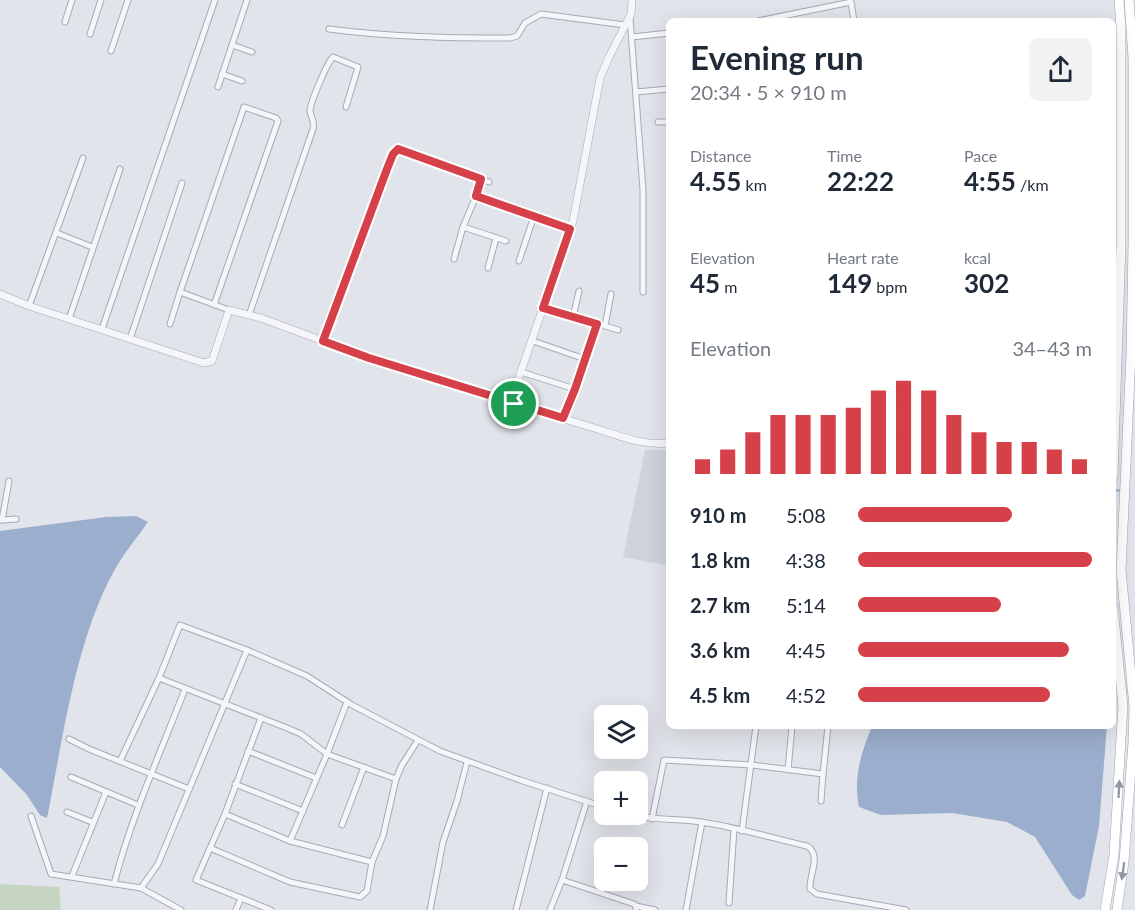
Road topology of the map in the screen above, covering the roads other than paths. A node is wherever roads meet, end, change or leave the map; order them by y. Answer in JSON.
{"nodes":[{"id":1,"x":72,"y":0,"type":"edge"},
{"id":2,"x":101,"y":0,"type":"edge"},
{"id":3,"x":128,"y":0,"type":"edge"},
{"id":4,"x":214,"y":0,"type":"edge"},
{"id":5,"x":248,"y":0,"type":"edge"},
{"id":6,"x":632,"y":0,"type":"edge"},
{"id":7,"x":1119,"y":0,"type":"edge"},
{"id":8,"x":1129,"y":0,"type":"edge"},
{"id":9,"x":630,"y":16,"type":"junction"},
{"id":10,"x":773,"y":18,"type":"edge"},
{"id":11,"x":854,"y":18,"type":"edge"},
{"id":12,"x":65,"y":22,"type":"dead end"},
{"id":13,"x":625,"y":25,"type":"junction"},
{"id":14,"x":1133,"y":27,"type":"edge"},
{"id":15,"x":329,"y":29,"type":"dead end"},
{"id":16,"x":666,"y":33,"type":"edge"},
{"id":17,"x":90,"y":34,"type":"dead end"},
{"id":18,"x":632,"y":37,"type":"junction"},
{"id":19,"x":232,"y":45,"type":"junction"},
{"id":20,"x":111,"y":51,"type":"dead end"},
{"id":21,"x":252,"y":52,"type":"dead end"},
{"id":22,"x":1134,"y":59,"type":"edge"},
{"id":23,"x":222,"y":74,"type":"junction"},
{"id":24,"x":242,"y":81,"type":"dead end"},
{"id":25,"x":218,"y":87,"type":"dead end"},
{"id":26,"x":1134,"y":88,"type":"edge"},
{"id":27,"x":666,"y":89,"type":"edge"},
{"id":28,"x":636,"y":92,"type":"junction"},
{"id":29,"x":346,"y":107,"type":"dead end"},
{"id":30,"x":658,"y":122,"type":"dead end"},
{"id":31,"x":666,"y":122,"type":"edge"},
{"id":32,"x":83,"y":158,"type":"dead end"},
{"id":33,"x":120,"y":169,"type":"dead end"},
{"id":34,"x":481,"y":179,"type":"junction"},
{"id":35,"x":489,"y":182,"type":"dead end"},
{"id":36,"x":183,"y":183,"type":"dead end"},
{"id":37,"x":1117,"y":190,"type":"edge"},
{"id":38,"x":476,"y":196,"type":"junction"},
{"id":39,"x":534,"y":216,"type":"junction"},
{"id":40,"x":463,"y":227,"type":"junction"},
{"id":41,"x":570,"y":229,"type":"junction"},
{"id":42,"x":57,"y":233,"type":"junction"},
{"id":43,"x":496,"y":238,"type":"junction"},
{"id":44,"x":506,"y":241,"type":"dead end"},
{"id":45,"x":1121,"y":244,"type":"junction"},
{"id":46,"x":1133,"y":244,"type":"junction"},
{"id":47,"x":92,"y":247,"type":"junction"},
{"id":48,"x":453,"y":259,"type":"dead end"},
{"id":49,"x":519,"y":261,"type":"dead end"},
{"id":50,"x":488,"y":268,"type":"dead end"},
{"id":51,"x":579,"y":291,"type":"dead end"},
{"id":52,"x":180,"y":292,"type":"junction"},
{"id":53,"x":643,"y":292,"type":"dead end"},
{"id":54,"x":0,"y":294,"type":"edge"},
{"id":55,"x":611,"y":294,"type":"dead end"},
{"id":56,"x":214,"y":305,"type":"junction"},
{"id":57,"x":29,"y":306,"type":"junction"},
{"id":58,"x":543,"y":308,"type":"junction"},
{"id":59,"x":229,"y":310,"type":"junction"},
{"id":60,"x":249,"y":315,"type":"junction"},
{"id":61,"x":573,"y":317,"type":"junction"},
{"id":62,"x":69,"y":319,"type":"junction"},
{"id":63,"x":170,"y":324,"type":"dead end"},
{"id":64,"x":597,"y":324,"type":"junction"},
{"id":65,"x":605,"y":326,"type":"junction"},
{"id":66,"x":102,"y":328,"type":"junction"},
{"id":67,"x":618,"y":330,"type":"dead end"},
{"id":68,"x":130,"y":339,"type":"junction"},
{"id":69,"x":323,"y":341,"type":"junction"},
{"id":70,"x":532,"y":341,"type":"junction"},
{"id":71,"x":585,"y":359,"type":"junction"},
{"id":72,"x":521,"y":372,"type":"junction"},
{"id":73,"x":1116,"y":377,"type":"edge"},
{"id":74,"x":575,"y":389,"type":"junction"},
{"id":75,"x":514,"y":404,"type":"junction"},
{"id":76,"x":563,"y":418,"type":"junction"},
{"id":77,"x":666,"y":443,"type":"edge"},
{"id":78,"x":9,"y":481,"type":"dead end"},
{"id":79,"x":16,"y":519,"type":"dead end"},
{"id":80,"x":1,"y":520,"type":"edge"},
{"id":81,"x":1116,"y":637,"type":"edge"},
{"id":82,"x":247,"y":650,"type":"junction"},
{"id":83,"x":159,"y":678,"type":"junction"},
{"id":84,"x":186,"y":689,"type":"junction"},
{"id":85,"x":347,"y":702,"type":"junction"},
{"id":86,"x":224,"y":705,"type":"junction"},
{"id":87,"x":261,"y":718,"type":"junction"},
{"id":88,"x":756,"y":729,"type":"edge"},
{"id":89,"x":792,"y":729,"type":"edge"},
{"id":90,"x":828,"y":729,"type":"edge"},
{"id":91,"x":69,"y":739,"type":"dead end"},
{"id":92,"x":418,"y":740,"type":"junction"},
{"id":93,"x":1134,"y":743,"type":"edge"},
{"id":94,"x":248,"y":751,"type":"junction"},
{"id":95,"x":327,"y":754,"type":"junction"},
{"id":96,"x":1134,"y":756,"type":"edge"},
{"id":97,"x":120,"y":761,"type":"junction"},
{"id":98,"x":467,"y":762,"type":"junction"},
{"id":99,"x":752,"y":765,"type":"junction"},
{"id":100,"x":364,"y":767,"type":"junction"},
{"id":101,"x":788,"y":770,"type":"junction"},
{"id":102,"x":152,"y":773,"type":"junction"},
{"id":103,"x":823,"y":774,"type":"junction"},
{"id":104,"x":71,"y":777,"type":"dead end"},
{"id":105,"x":316,"y":778,"type":"junction"},
{"id":106,"x":396,"y":779,"type":"junction"},
{"id":107,"x":235,"y":784,"type":"junction"},
{"id":108,"x":189,"y":789,"type":"junction"},
{"id":109,"x":547,"y":789,"type":"junction"},
{"id":110,"x":105,"y":792,"type":"junction"},
{"id":111,"x":586,"y":801,"type":"junction"},
{"id":112,"x":821,"y":801,"type":"dead end"},
{"id":113,"x":594,"y":804,"type":"edge"},
{"id":114,"x":138,"y":806,"type":"junction"},
{"id":115,"x":303,"y":811,"type":"junction"},
{"id":116,"x":67,"y":812,"type":"dead end"},
{"id":117,"x":225,"y":814,"type":"junction"},
{"id":118,"x":31,"y":816,"type":"dead end"},
{"id":119,"x":648,"y":818,"type":"edge"},
{"id":120,"x":652,"y":819,"type":"junction"},
{"id":121,"x":92,"y":822,"type":"junction"},
{"id":122,"x":702,"y":822,"type":"junction"},
{"id":123,"x":342,"y":825,"type":"dead end"},
{"id":124,"x":734,"y":829,"type":"junction"},
{"id":125,"x":742,"y":831,"type":"junction"},
{"id":126,"x":290,"y":841,"type":"junction"},
{"id":127,"x":210,"y":848,"type":"junction"},
{"id":128,"x":372,"y":862,"type":"junction"},
{"id":129,"x":72,"y":876,"type":"junction"},
{"id":130,"x":562,"y":880,"type":"junction"},
{"id":131,"x":114,"y":885,"type":"junction"},
{"id":132,"x":141,"y":888,"type":"junction"},
{"id":133,"x":241,"y":897,"type":"junction"},
{"id":134,"x":729,"y":903,"type":"dead end"},
{"id":135,"x":636,"y":908,"type":"edge"},
{"id":136,"x":181,"y":910,"type":"edge"},
{"id":137,"x":236,"y":910,"type":"edge"},
{"id":138,"x":271,"y":910,"type":"edge"},
{"id":139,"x":430,"y":910,"type":"edge"},
{"id":140,"x":516,"y":910,"type":"edge"},
{"id":141,"x":550,"y":910,"type":"edge"},
{"id":142,"x":655,"y":910,"type":"edge"},
{"id":143,"x":686,"y":910,"type":"edge"},
{"id":144,"x":906,"y":910,"type":"edge"},
{"id":145,"x":1105,"y":910,"type":"edge"},
{"id":146,"x":1117,"y":910,"type":"edge"}],
"edges":[{"from":1,"to":12,"type":"street"},
{"from":2,"to":17,"type":"street"},
{"from":3,"to":20,"type":"street"},
{"from":4,"to":66,"type":"street"},
{"from":5,"to":19,"type":"street"},
{"from":6,"to":9,"type":"street"},
{"from":7,"to":37,"type":"main road"},
{"from":8,"to":14,"type":"main road"},
{"from":9,"to":13,"type":"street"},
{"from":9,"to":18,"type":"street"},
{"from":10,"to":11,"type":"street"},
{"from":13,"to":15,"type":"street"},
{"from":13,"to":41,"type":"street"},
{"from":14,"to":22,"type":"main road"},
{"from":16,"to":18,"type":"street"},
{"from":18,"to":28,"type":"street"},
{"from":19,"to":21,"type":"street"},
{"from":19,"to":23,"type":"street"},
{"from":22,"to":26,"type":"main road"},
{"from":23,"to":24,"type":"street"},
{"from":23,"to":25,"type":"street"},
{"from":26,"to":46,"type":"main road"},
{"from":27,"to":28,"type":"street"},
{"from":28,"to":53,"type":"street"},
{"from":29,"to":60,"type":"street"},
{"from":30,"to":31,"type":"street"},
{"from":32,"to":42,"type":"street"},
{"from":33,"to":47,"type":"street"},
{"from":34,"to":35,"type":"street"},
{"from":34,"to":38,"type":"street"},
{"from":34,"to":69,"type":"street"},
{"from":36,"to":68,"type":"street"},
{"from":37,"to":45,"type":"main road"},
{"from":38,"to":39,"type":"street"},
{"from":38,"to":40,"type":"street"},
{"from":39,"to":41,"type":"street"},
{"from":39,"to":49,"type":"street"},
{"from":40,"to":43,"type":"street"},
{"from":40,"to":48,"type":"street"},
{"from":41,"to":58,"type":"street"},
{"from":42,"to":47,"type":"street"},
{"from":42,"to":57,"type":"street"},
{"from":43,"to":44,"type":"street"},
{"from":43,"to":50,"type":"street"},
{"from":45,"to":46,"type":"main road"},
{"from":45,"to":73,"type":"main road"},
{"from":46,"to":93,"type":"main road"},
{"from":47,"to":62,"type":"street"},
{"from":51,"to":61,"type":"street"},
{"from":52,"to":56,"type":"street"},
{"from":52,"to":56,"type":"street"},
{"from":52,"to":63,"type":"street"},
{"from":54,"to":57,"type":"street"},
{"from":55,"to":65,"type":"street"},
{"from":56,"to":59,"type":"street"},
{"from":57,"to":62,"type":"street"},
{"from":58,"to":61,"type":"street"},
{"from":58,"to":70,"type":"street"},
{"from":59,"to":60,"type":"street"},
{"from":59,"to":68,"type":"street"},
{"from":60,"to":69,"type":"street"},
{"from":61,"to":64,"type":"street"},
{"from":62,"to":66,"type":"street"},
{"from":64,"to":65,"type":"street"},
{"from":64,"to":71,"type":"street"},
{"from":65,"to":67,"type":"street"},
{"from":66,"to":68,"type":"street"},
{"from":69,"to":75,"type":"street"},
{"from":70,"to":71,"type":"street"},
{"from":70,"to":72,"type":"street"},
{"from":71,"to":74,"type":"street"},
{"from":72,"to":74,"type":"street"},
{"from":72,"to":75,"type":"street"},
{"from":74,"to":76,"type":"street"},
{"from":75,"to":76,"type":"street"},
{"from":76,"to":77,"type":"street"},
{"from":78,"to":80,"type":"street"},
{"from":79,"to":80,"type":"street"},
{"from":145,"to":81,"type":"main road","one_way":true},
{"from":82,"to":83,"type":"street"},
{"from":82,"to":85,"type":"street"},
{"from":82,"to":86,"type":"street"},
{"from":83,"to":84,"type":"street"},
{"from":83,"to":97,"type":"street"},
{"from":84,"to":86,"type":"street"},
{"from":84,"to":102,"type":"street"},
{"from":85,"to":92,"type":"street"},
{"from":85,"to":95,"type":"street"},
{"from":86,"to":87,"type":"street"},
{"from":86,"to":108,"type":"street"},
{"from":87,"to":94,"type":"street"},
{"from":87,"to":95,"type":"street"},
{"from":88,"to":99,"type":"street"},
{"from":89,"to":101,"type":"street"},
{"from":90,"to":103,"type":"street"},
{"from":91,"to":97,"type":"street"},
{"from":92,"to":98,"type":"street"},
{"from":92,"to":106,"type":"street"},
{"from":93,"to":96,"type":"main road"},
{"from":94,"to":105,"type":"street"},
{"from":94,"to":107,"type":"street"},
{"from":95,"to":100,"type":"street"},
{"from":95,"to":105,"type":"street"},
{"from":96,"to":146,"type":"main road","one_way":true},
{"from":97,"to":102,"type":"street"},
{"from":98,"to":109,"type":"street"},
{"from":98,"to":139,"type":"street"},
{"from":99,"to":101,"type":"street"},
{"from":99,"to":120,"type":"street"},
{"from":99,"to":125,"type":"street"},
{"from":100,"to":106,"type":"street"},
{"from":100,"to":123,"type":"street"},
{"from":101,"to":103,"type":"street"},
{"from":102,"to":108,"type":"street"},
{"from":102,"to":114,"type":"street"},
{"from":103,"to":112,"type":"street"},
{"from":104,"to":110,"type":"street"},
{"from":105,"to":115,"type":"street"},
{"from":106,"to":128,"type":"street"},
{"from":107,"to":115,"type":"street"},
{"from":107,"to":117,"type":"street"},
{"from":108,"to":132,"type":"street"},
{"from":109,"to":111,"type":"street"},
{"from":109,"to":140,"type":"street"},
{"from":110,"to":114,"type":"street"},
{"from":110,"to":121,"type":"street"},
{"from":111,"to":113,"type":"street"},
{"from":111,"to":130,"type":"street"},
{"from":114,"to":131,"type":"street"},
{"from":115,"to":126,"type":"street"},
{"from":116,"to":121,"type":"street"},
{"from":117,"to":126,"type":"street"},
{"from":117,"to":127,"type":"street"},
{"from":118,"to":129,"type":"street"},
{"from":119,"to":120,"type":"street"},
{"from":120,"to":122,"type":"street"},
{"from":121,"to":129,"type":"street"},
{"from":122,"to":124,"type":"street"},
{"from":122,"to":143,"type":"street"},
{"from":124,"to":125,"type":"street"},
{"from":124,"to":134,"type":"street"},
{"from":125,"to":144,"type":"street"},
{"from":126,"to":128,"type":"street"},
{"from":127,"to":128,"type":"street"},
{"from":127,"to":133,"type":"street"},
{"from":129,"to":131,"type":"street"},
{"from":130,"to":135,"type":"street"},
{"from":130,"to":141,"type":"street"},
{"from":131,"to":132,"type":"street"},
{"from":132,"to":136,"type":"street"},
{"from":133,"to":137,"type":"street"},
{"from":133,"to":138,"type":"street"},
{"from":135,"to":142,"type":"street"}]}
